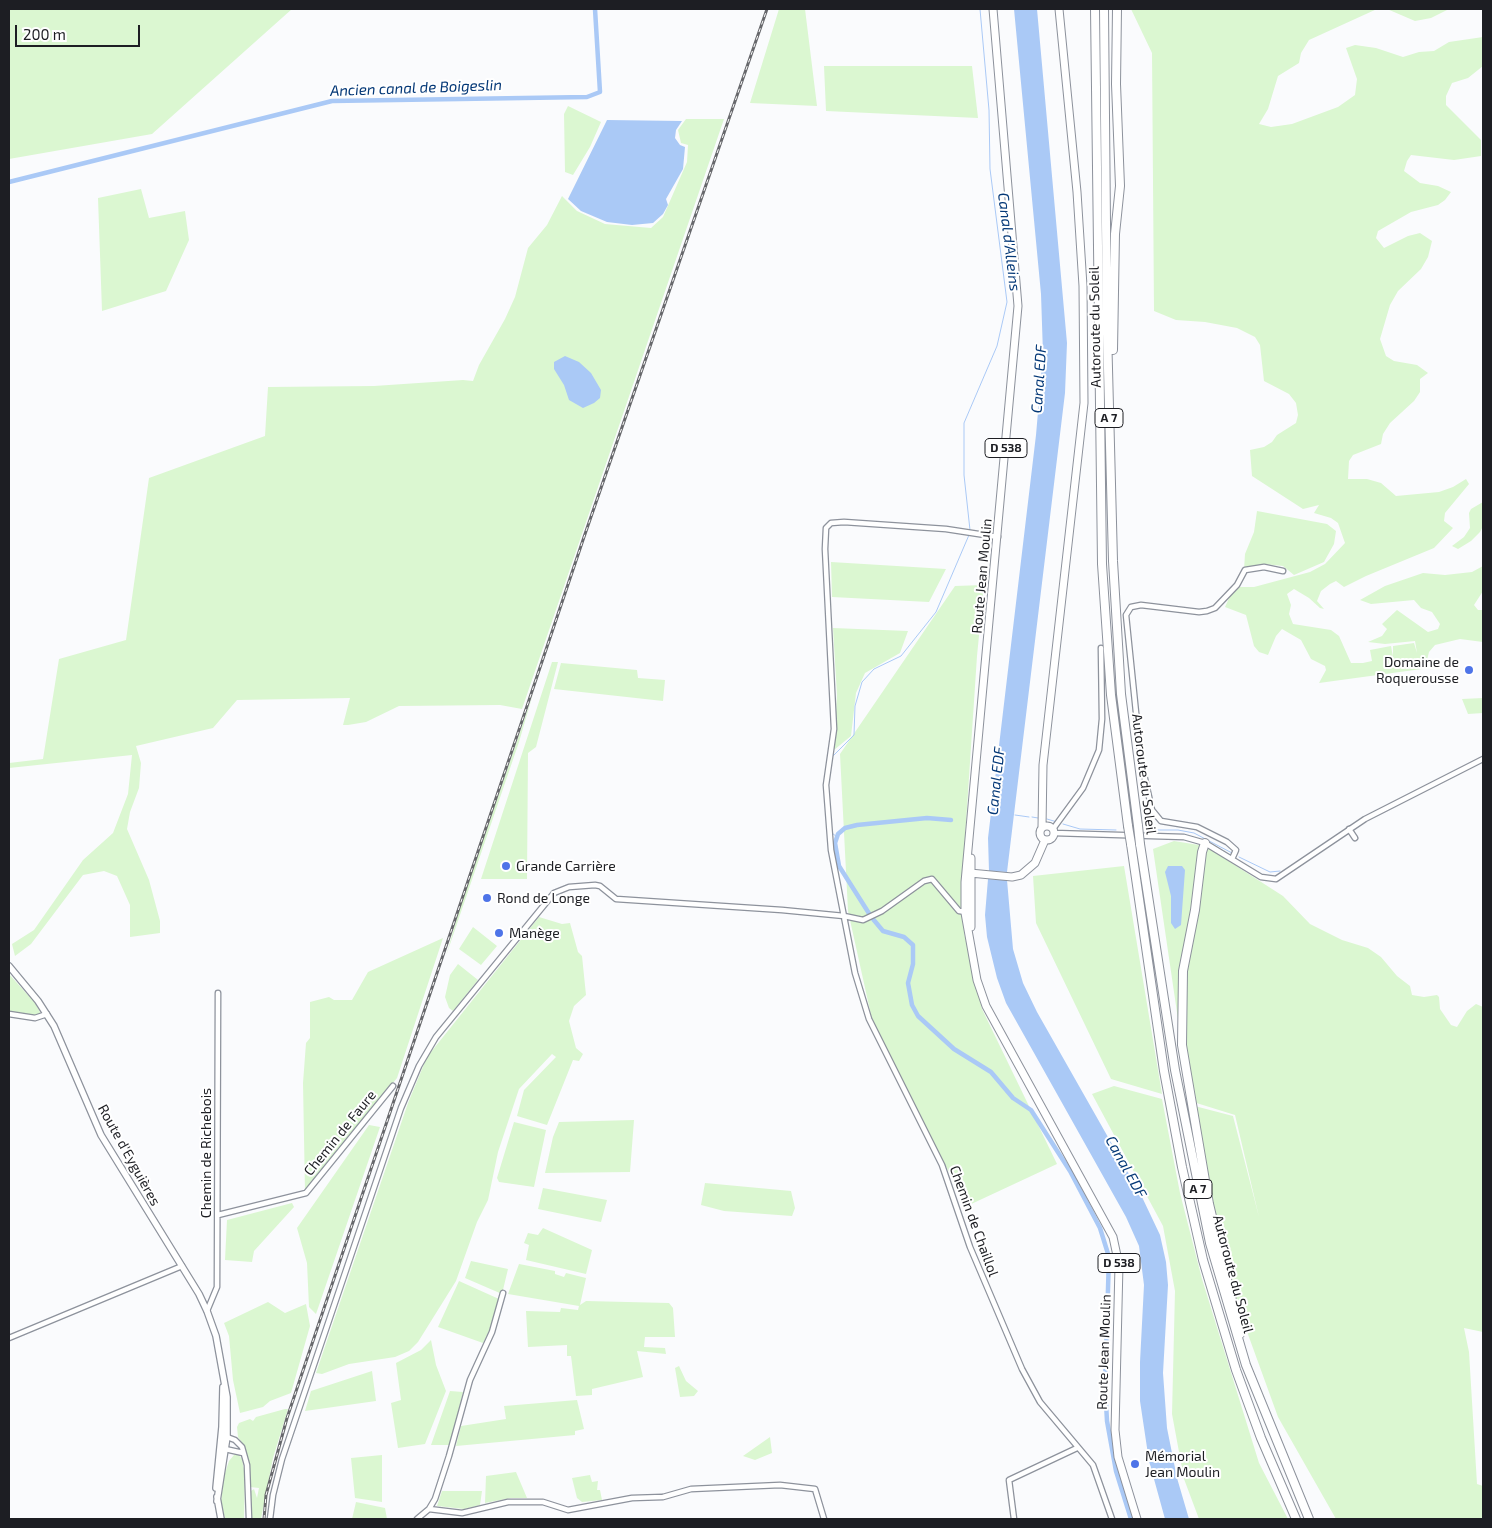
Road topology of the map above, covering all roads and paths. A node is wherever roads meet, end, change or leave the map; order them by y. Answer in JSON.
{"nodes":[{"id":1,"x":993,"y":9,"type":"edge"},
{"id":2,"x":1095,"y":9,"type":"edge"},
{"id":3,"x":1104,"y":9,"type":"edge"},
{"id":4,"x":1117,"y":9,"type":"edge"},
{"id":5,"x":1059,"y":10,"type":"edge"},
{"id":6,"x":1109,"y":414,"type":"junction"},
{"id":7,"x":998,"y":537,"type":"junction"},
{"id":8,"x":1283,"y":571,"type":"dead end"},
{"id":9,"x":1101,"y":648,"type":"dead end"},
{"id":10,"x":1483,"y":759,"type":"edge"},
{"id":11,"x":975,"y":779,"type":"junction"},
{"id":12,"x":1048,"y":827,"type":"junction"},
{"id":13,"x":1349,"y":829,"type":"junction"},
{"id":14,"x":1355,"y":838,"type":"dead end"},
{"id":15,"x":1045,"y":840,"type":"junction"},
{"id":16,"x":1205,"y":843,"type":"junction"},
{"id":17,"x":1232,"y":859,"type":"junction"},
{"id":18,"x":968,"y":878,"type":"junction"},
{"id":19,"x":967,"y":911,"type":"junction"},
{"id":20,"x":844,"y":916,"type":"junction"},
{"id":21,"x":9,"y":966,"type":"edge"},
{"id":22,"x":218,"y":993,"type":"dead end"},
{"id":23,"x":9,"y":1014,"type":"edge"},
{"id":24,"x":47,"y":1014,"type":"junction"},
{"id":25,"x":1000,"y":1034,"type":"junction"},
{"id":26,"x":393,"y":1086,"type":"dead end"},
{"id":27,"x":218,"y":1215,"type":"junction"},
{"id":28,"x":182,"y":1266,"type":"junction"},
{"id":29,"x":503,"y":1293,"type":"dead end"},
{"id":30,"x":207,"y":1312,"type":"junction"},
{"id":31,"x":9,"y":1338,"type":"edge"},
{"id":32,"x":222,"y":1361,"type":"junction"},
{"id":33,"x":1249,"y":1374,"type":"junction"},
{"id":34,"x":224,"y":1445,"type":"junction"},
{"id":35,"x":1077,"y":1448,"type":"junction"},
{"id":36,"x":243,"y":1452,"type":"junction"},
{"id":37,"x":430,"y":1509,"type":"junction"},
{"id":38,"x":221,"y":1519,"type":"edge"},
{"id":39,"x":249,"y":1519,"type":"edge"},
{"id":40,"x":270,"y":1519,"type":"edge"},
{"id":41,"x":417,"y":1519,"type":"edge"},
{"id":42,"x":824,"y":1519,"type":"edge"},
{"id":43,"x":1014,"y":1519,"type":"edge"},
{"id":44,"x":1112,"y":1519,"type":"edge"},
{"id":45,"x":1137,"y":1519,"type":"edge"},
{"id":46,"x":1296,"y":1519,"type":"edge"},
{"id":47,"x":1309,"y":1519,"type":"edge"}],
"edges":[{"from":1,"to":7,"type":"main road","name":"Route Jean Moulin","number":"D 538"},
{"from":2,"to":46,"type":"highway","name":"Autoroute du Soleil","number":"A 7","bridge":true},
{"from":3,"to":6,"type":"highway","name":"Autoroute du Soleil","number":"A 7"},
{"from":4,"to":6,"type":"highway"},
{"from":5,"to":12,"type":"main road"},
{"from":6,"to":33,"type":"highway","name":"Autoroute du Soleil","number":"A 7","bridge":true},
{"from":7,"to":11,"type":"main road","name":"Route Jean Moulin","number":"D 538"},
{"from":7,"to":20,"type":"street","name":"Chemin de Chaillol"},
{"from":8,"to":17,"type":"street"},
{"from":9,"to":12,"type":"street"},
{"from":10,"to":13,"type":"street"},
{"from":11,"to":18,"type":"main road","number":"D 538"},
{"from":11,"to":18,"type":"main road","name":"Route Jean Moulin","number":"D 538"},
{"from":12,"to":15,"type":"main road"},
{"from":12,"to":15,"type":"main road"},
{"from":12,"to":16,"type":"street"},
{"from":13,"to":14,"type":"street"},
{"from":13,"to":17,"type":"street"},
{"from":15,"to":18,"type":"main road"},
{"from":16,"to":17,"type":"street"},
{"from":16,"to":33,"type":"highway"},
{"from":18,"to":19,"type":"main road","name":"Route Jean Moulin","number":"D 538"},
{"from":19,"to":20,"type":"street"},
{"from":19,"to":25,"type":"main road","name":"Route Jean Moulin","number":"D 538"},
{"from":19,"to":25,"type":"main road","name":"Route Jean Moulin","number":"D 538"},
{"from":20,"to":35,"type":"street","name":"Chemin de Chaillol"},
{"from":20,"to":40,"type":"street"},
{"from":21,"to":24,"type":"main road","name":"Route d'Eyguières"},
{"from":22,"to":27,"type":"street","name":"Chemin de Richebois"},
{"from":23,"to":24,"type":"street"},
{"from":24,"to":28,"type":"main road","name":"Route d'Eyguières"},
{"from":25,"to":45,"type":"main road","name":"Route Jean Moulin","number":"D 538"},
{"from":26,"to":27,"type":"street","name":"Chemin de Faure"},
{"from":27,"to":30,"type":"street","name":"Chemin de Richebois"},
{"from":28,"to":30,"type":"main road","name":"Route d'Eyguières"},
{"from":28,"to":31,"type":"street"},
{"from":29,"to":37,"type":"street"},
{"from":30,"to":32,"type":"main road","name":"Route d'Eyguières"},
{"from":32,"to":34,"type":"main road","name":"Route d'Eyguières"},
{"from":32,"to":34,"type":"main road","name":"Route d'Eyguières"},
{"from":33,"to":47,"type":"highway","name":"Autoroute du Soleil","number":"A 7"},
{"from":34,"to":36,"type":"street"},
{"from":34,"to":36,"type":"street"},
{"from":34,"to":38,"type":"main road","name":"Route d'Eyguières"},
{"from":35,"to":43,"type":"street"},
{"from":35,"to":44,"type":"street","name":"Chemin de Chaillol"},
{"from":36,"to":39,"type":"street"},
{"from":37,"to":41,"type":"street"},
{"from":37,"to":42,"type":"street"}]}
